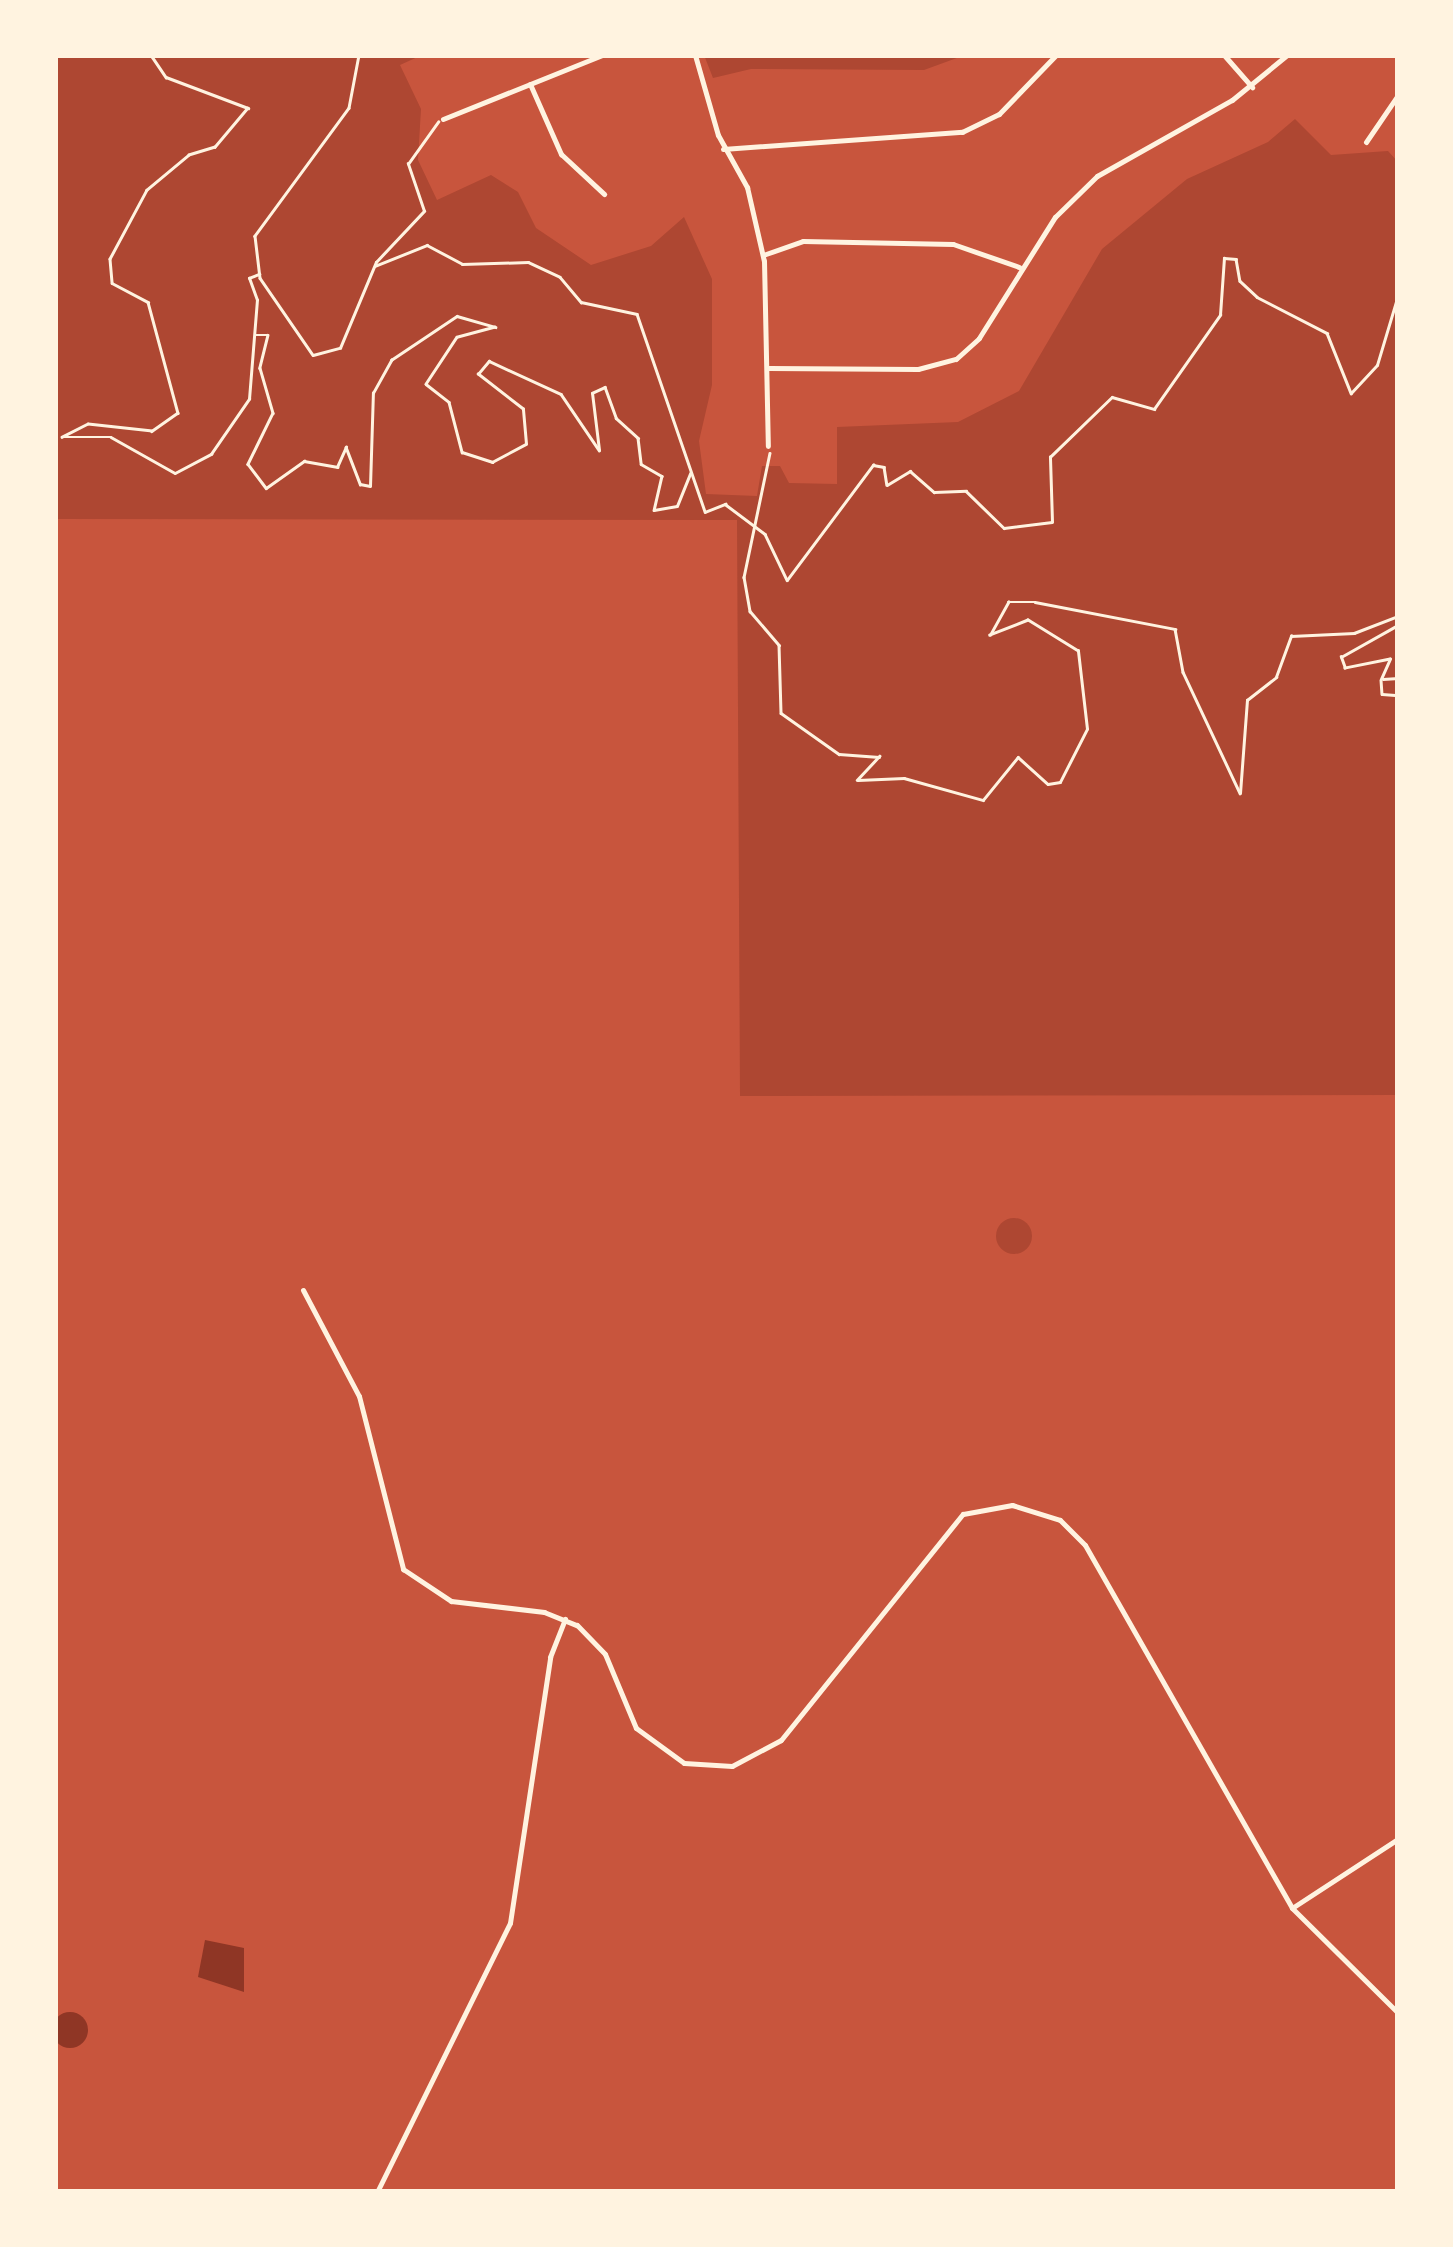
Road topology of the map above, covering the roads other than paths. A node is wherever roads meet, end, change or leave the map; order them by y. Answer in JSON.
{"nodes":[{"id":1,"x":602,"y":55,"type":"edge"},
{"id":2,"x":695,"y":55,"type":"edge"},
{"id":3,"x":1056,"y":55,"type":"edge"},
{"id":4,"x":1224,"y":55,"type":"edge"},
{"id":5,"x":1288,"y":55,"type":"edge"},
{"id":6,"x":530,"y":84,"type":"junction"},
{"id":7,"x":1252,"y":87,"type":"junction"},
{"id":8,"x":1398,"y":96,"type":"edge"},
{"id":9,"x":442,"y":119,"type":"road end"},
{"id":10,"x":1366,"y":142,"type":"dead end"},
{"id":11,"x":724,"y":149,"type":"junction"},
{"id":12,"x":604,"y":194,"type":"dead end"},
{"id":13,"x":763,"y":255,"type":"junction"},
{"id":14,"x":1019,"y":267,"type":"junction"},
{"id":15,"x":769,"y":368,"type":"junction"},
{"id":16,"x":768,"y":446,"type":"road end"},
{"id":17,"x":303,"y":1290,"type":"dead end"},
{"id":18,"x":565,"y":1619,"type":"junction"},
{"id":19,"x":1398,"y":1839,"type":"edge"},
{"id":20,"x":1292,"y":1908,"type":"junction"},
{"id":21,"x":1398,"y":2013,"type":"edge"},
{"id":22,"x":377,"y":2192,"type":"edge"}],
"edges":[{"from":1,"to":6,"type":"street"},
{"from":2,"to":11,"type":"street"},
{"from":3,"to":11,"type":"street"},
{"from":4,"to":7,"type":"street"},
{"from":5,"to":7,"type":"street"},
{"from":6,"to":9,"type":"street"},
{"from":6,"to":12,"type":"street"},
{"from":7,"to":14,"type":"street"},
{"from":8,"to":10,"type":"street"},
{"from":11,"to":13,"type":"street"},
{"from":13,"to":14,"type":"street"},
{"from":13,"to":15,"type":"street"},
{"from":14,"to":15,"type":"street"},
{"from":15,"to":16,"type":"street"},
{"from":17,"to":18,"type":"street"},
{"from":18,"to":20,"type":"street"},
{"from":18,"to":22,"type":"street"},
{"from":19,"to":20,"type":"street"},
{"from":20,"to":21,"type":"street"}]}
